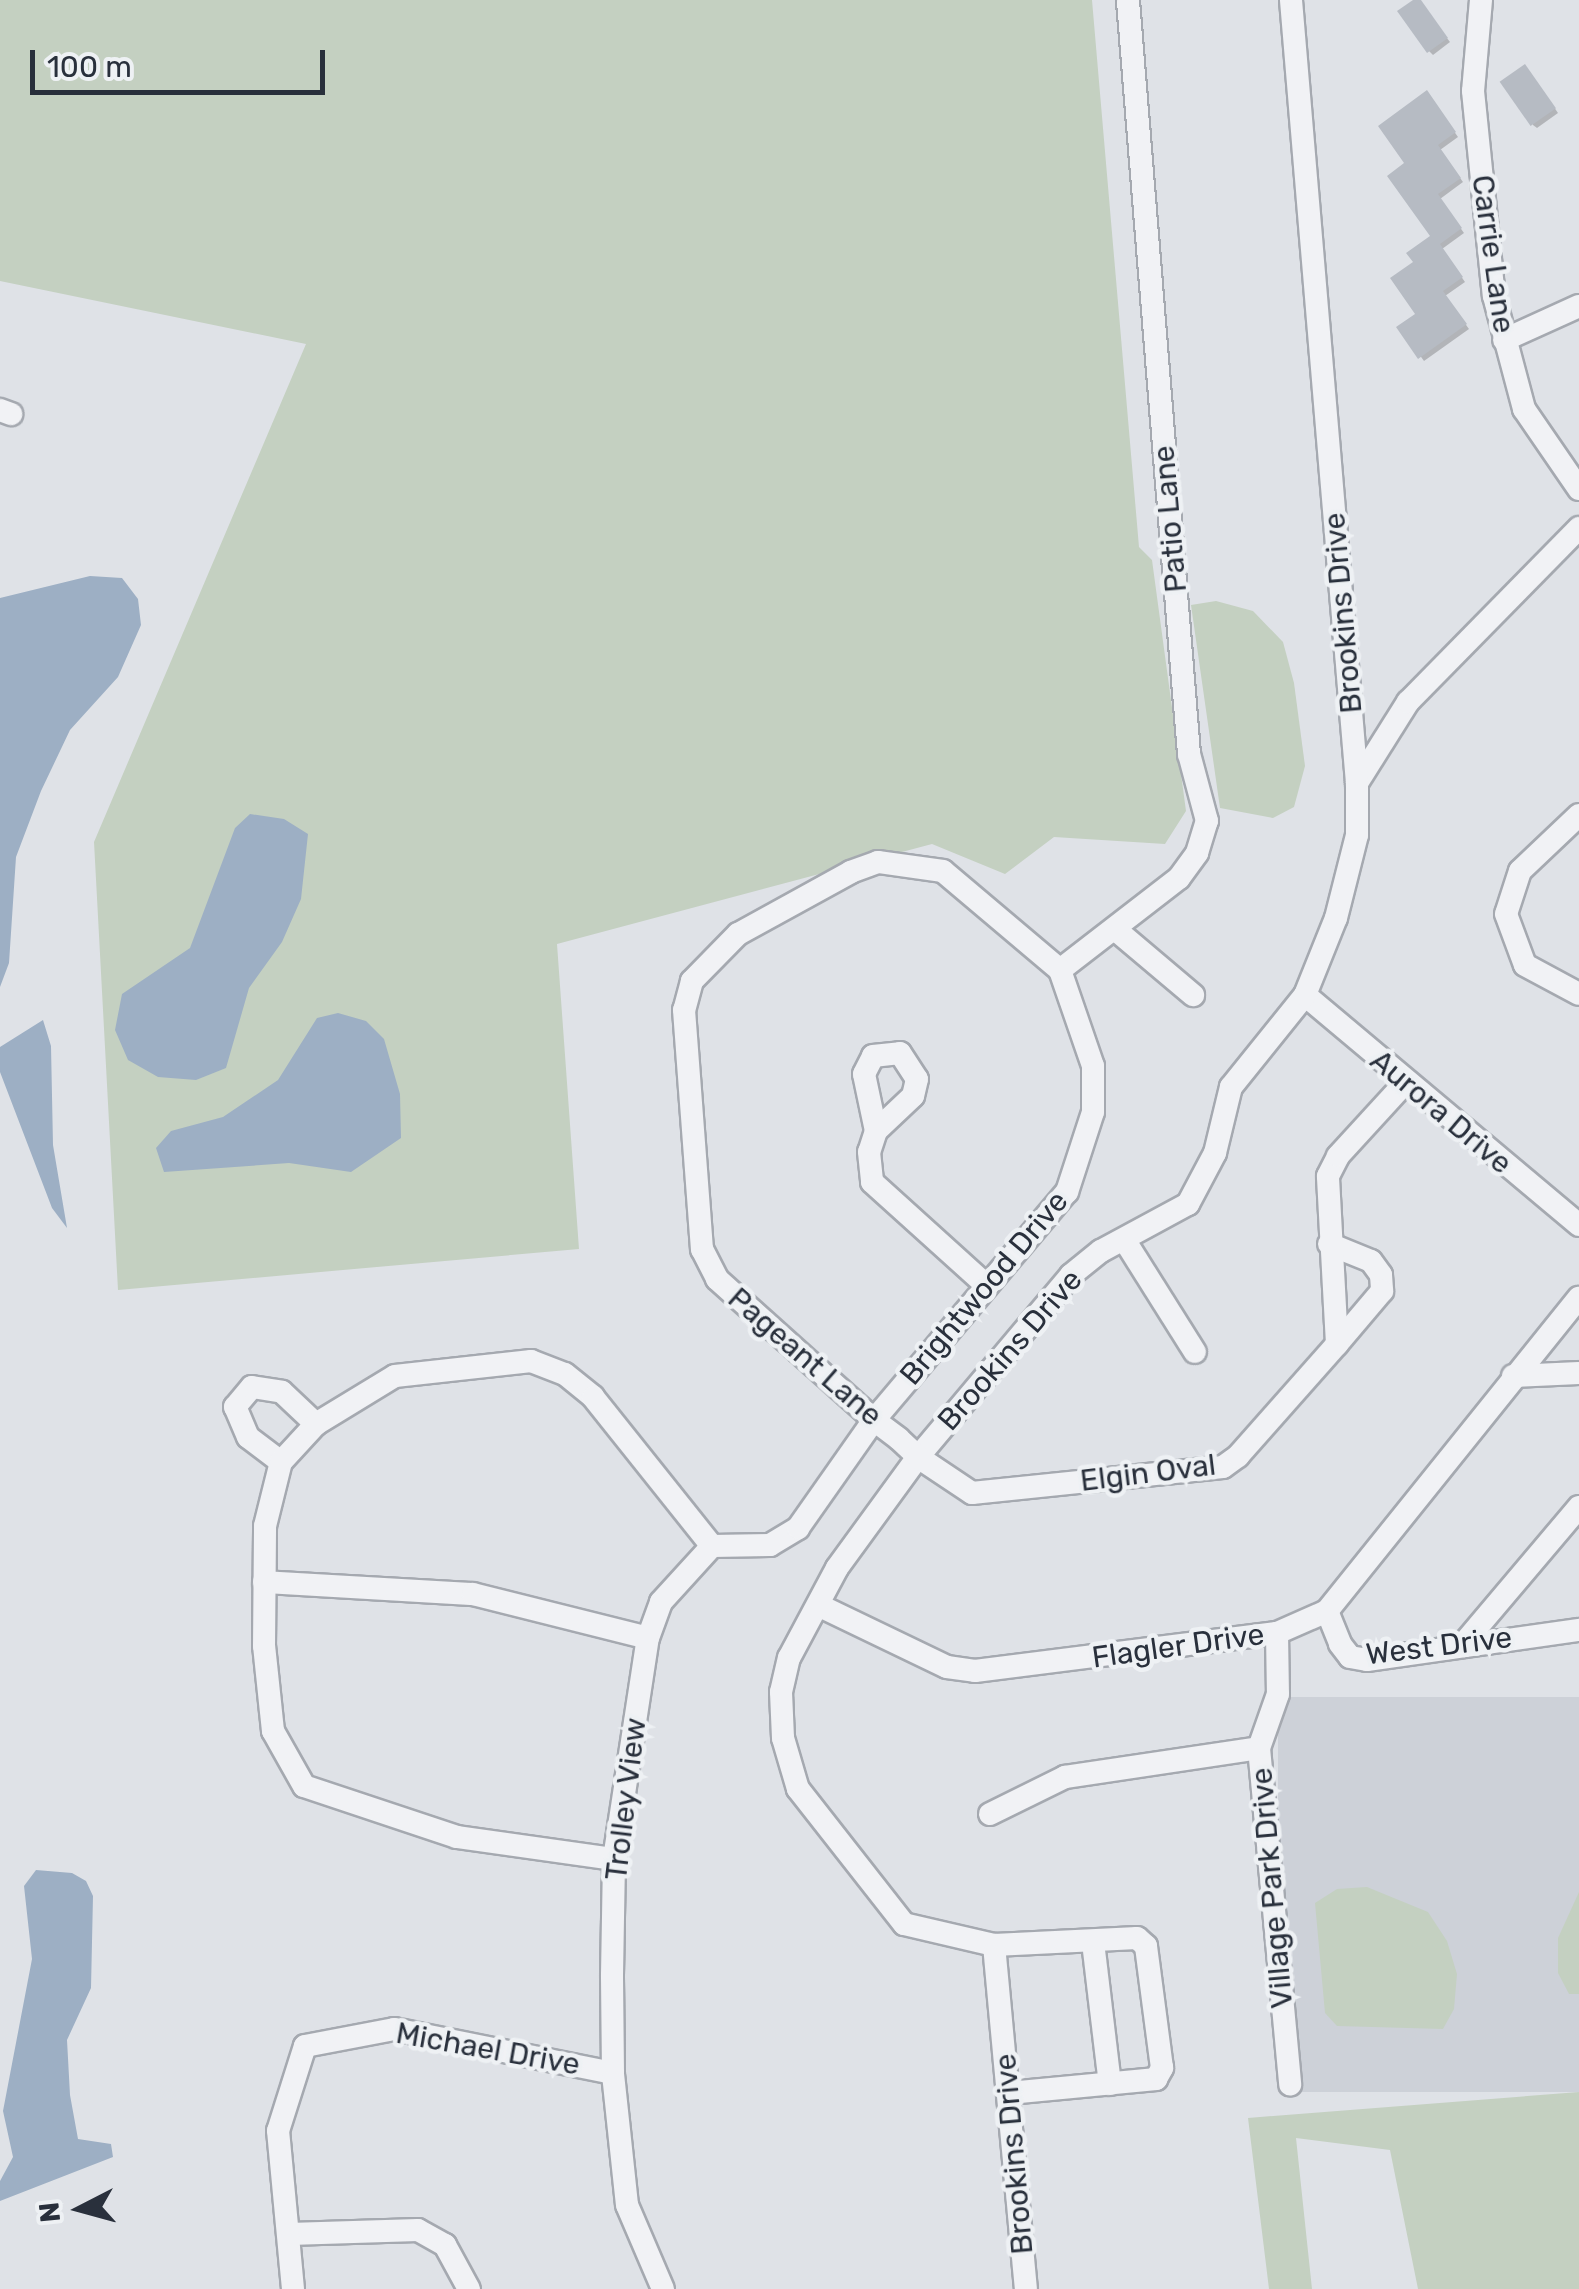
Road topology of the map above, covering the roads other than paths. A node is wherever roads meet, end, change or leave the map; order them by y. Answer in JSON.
{"nodes":[{"id":1,"x":1128,"y":0,"type":"edge"},
{"id":2,"x":1290,"y":0,"type":"edge"},
{"id":3,"x":1480,"y":0,"type":"edge"},
{"id":4,"x":1579,"y":306,"type":"edge"},
{"id":5,"x":1504,"y":340,"type":"junction"},
{"id":6,"x":1579,"y":489,"type":"edge"},
{"id":7,"x":1579,"y":528,"type":"edge"},
{"id":8,"x":1357,"y":784,"type":"junction"},
{"id":9,"x":1579,"y":814,"type":"edge"},
{"id":10,"x":1116,"y":930,"type":"junction"},
{"id":11,"x":1060,"y":970,"type":"junction"},
{"id":12,"x":1579,"y":994,"type":"edge"},
{"id":13,"x":1193,"y":995,"type":"dead end"},
{"id":14,"x":1305,"y":996,"type":"junction"},
{"id":15,"x":1404,"y":1084,"type":"junction"},
{"id":16,"x":876,"y":1131,"type":"dead end"},
{"id":17,"x":1579,"y":1226,"type":"edge"},
{"id":18,"x":1125,"y":1241,"type":"junction"},
{"id":19,"x":1330,"y":1244,"type":"junction"},
{"id":20,"x":987,"y":1286,"type":"junction"},
{"id":21,"x":1579,"y":1298,"type":"edge"},
{"id":22,"x":1337,"y":1344,"type":"junction"},
{"id":23,"x":1194,"y":1352,"type":"dead end"},
{"id":24,"x":1579,"y":1374,"type":"edge"},
{"id":25,"x":1513,"y":1376,"type":"junction"},
{"id":26,"x":874,"y":1420,"type":"junction"},
{"id":27,"x":316,"y":1424,"type":"junction"},
{"id":28,"x":918,"y":1457,"type":"junction"},
{"id":29,"x":282,"y":1462,"type":"junction"},
{"id":30,"x":1579,"y":1508,"type":"edge"},
{"id":31,"x":712,"y":1546,"type":"junction"},
{"id":32,"x":264,"y":1582,"type":"junction"},
{"id":33,"x":818,"y":1604,"type":"junction"},
{"id":34,"x":1327,"y":1610,"type":"junction"},
{"id":35,"x":1579,"y":1630,"type":"edge"},
{"id":36,"x":1277,"y":1633,"type":"junction"},
{"id":37,"x":648,"y":1638,"type":"junction"},
{"id":38,"x":1464,"y":1643,"type":"junction"},
{"id":39,"x":1259,"y":1748,"type":"junction"},
{"id":40,"x":990,"y":1814,"type":"dead end"},
{"id":41,"x":614,"y":1860,"type":"junction"},
{"id":42,"x":1093,"y":1942,"type":"junction"},
{"id":43,"x":994,"y":1945,"type":"junction"},
{"id":44,"x":613,"y":2072,"type":"junction"},
{"id":45,"x":1110,"y":2084,"type":"junction"},
{"id":46,"x":1290,"y":2085,"type":"dead end"},
{"id":47,"x":1010,"y":2094,"type":"junction"},
{"id":48,"x":289,"y":2234,"type":"junction"},
{"id":49,"x":294,"y":2289,"type":"edge"},
{"id":50,"x":469,"y":2289,"type":"edge"},
{"id":51,"x":662,"y":2289,"type":"edge"},
{"id":52,"x":1026,"y":2289,"type":"edge"}],
"edges":[{"from":1,"to":10,"type":"street","name":"Patio Lane"},
{"from":2,"to":8,"type":"street","name":"Brookins Drive"},
{"from":3,"to":5,"type":"street","name":"Carrie Lane"},
{"from":4,"to":5,"type":"street"},
{"from":5,"to":6,"type":"street","name":"Carrie Lane"},
{"from":7,"to":8,"type":"street"},
{"from":8,"to":14,"type":"street","name":"Brookins Drive"},
{"from":9,"to":12,"type":"street"},
{"from":10,"to":11,"type":"street","name":"Patio Lane"},
{"from":10,"to":13,"type":"street"},
{"from":11,"to":20,"type":"street","name":"Brightwood Drive"},
{"from":11,"to":26,"type":"street","name":"Pageant Lane"},
{"from":14,"to":15,"type":"street","name":"Aurora Drive"},
{"from":14,"to":18,"type":"street","name":"Brookins Drive"},
{"from":15,"to":17,"type":"street","name":"Aurora Drive"},
{"from":15,"to":19,"type":"street"},
{"from":16,"to":20,"type":"street"},
{"from":18,"to":23,"type":"street"},
{"from":18,"to":28,"type":"street","name":"Brookins Drive"},
{"from":19,"to":22,"type":"street"},
{"from":19,"to":22,"type":"street","name":"Elgin Oval"},
{"from":20,"to":26,"type":"street","name":"Brightwood Drive"},
{"from":21,"to":25,"type":"street","name":"Flagler Drive"},
{"from":22,"to":28,"type":"street","name":"Elgin Oval"},
{"from":24,"to":25,"type":"street"},
{"from":25,"to":34,"type":"street","name":"Flagler Drive"},
{"from":26,"to":28,"type":"street","name":"Pageant Lane"},
{"from":26,"to":31,"type":"street"},
{"from":27,"to":29,"type":"street"},
{"from":27,"to":29,"type":"street"},
{"from":27,"to":31,"type":"street"},
{"from":28,"to":33,"type":"street","name":"Brookins Drive"},
{"from":29,"to":32,"type":"street"},
{"from":30,"to":38,"type":"street"},
{"from":31,"to":37,"type":"street","name":"Trolley View"},
{"from":32,"to":37,"type":"street"},
{"from":32,"to":41,"type":"street"},
{"from":33,"to":36,"type":"street","name":"Flagler Drive"},
{"from":33,"to":43,"type":"street","name":"Brookins Drive"},
{"from":34,"to":36,"type":"street","name":"Flagler Drive"},
{"from":34,"to":38,"type":"street","name":"West Drive"},
{"from":35,"to":38,"type":"street","name":"West Drive"},
{"from":36,"to":39,"type":"street","name":"Village Park Drive"},
{"from":37,"to":41,"type":"street","name":"Trolley View"},
{"from":39,"to":40,"type":"street"},
{"from":39,"to":46,"type":"street","name":"Village Park Drive"},
{"from":41,"to":44,"type":"street","name":"Trolley View"},
{"from":42,"to":43,"type":"street"},
{"from":42,"to":45,"type":"street"},
{"from":42,"to":45,"type":"street"},
{"from":43,"to":47,"type":"street","name":"Brookins Drive"},
{"from":44,"to":48,"type":"street","name":"Michael Drive"},
{"from":44,"to":51,"type":"street","name":"Trolley View"},
{"from":45,"to":47,"type":"street"},
{"from":47,"to":52,"type":"street","name":"Brookins Drive"},
{"from":48,"to":49,"type":"street"},
{"from":48,"to":50,"type":"street"}]}
